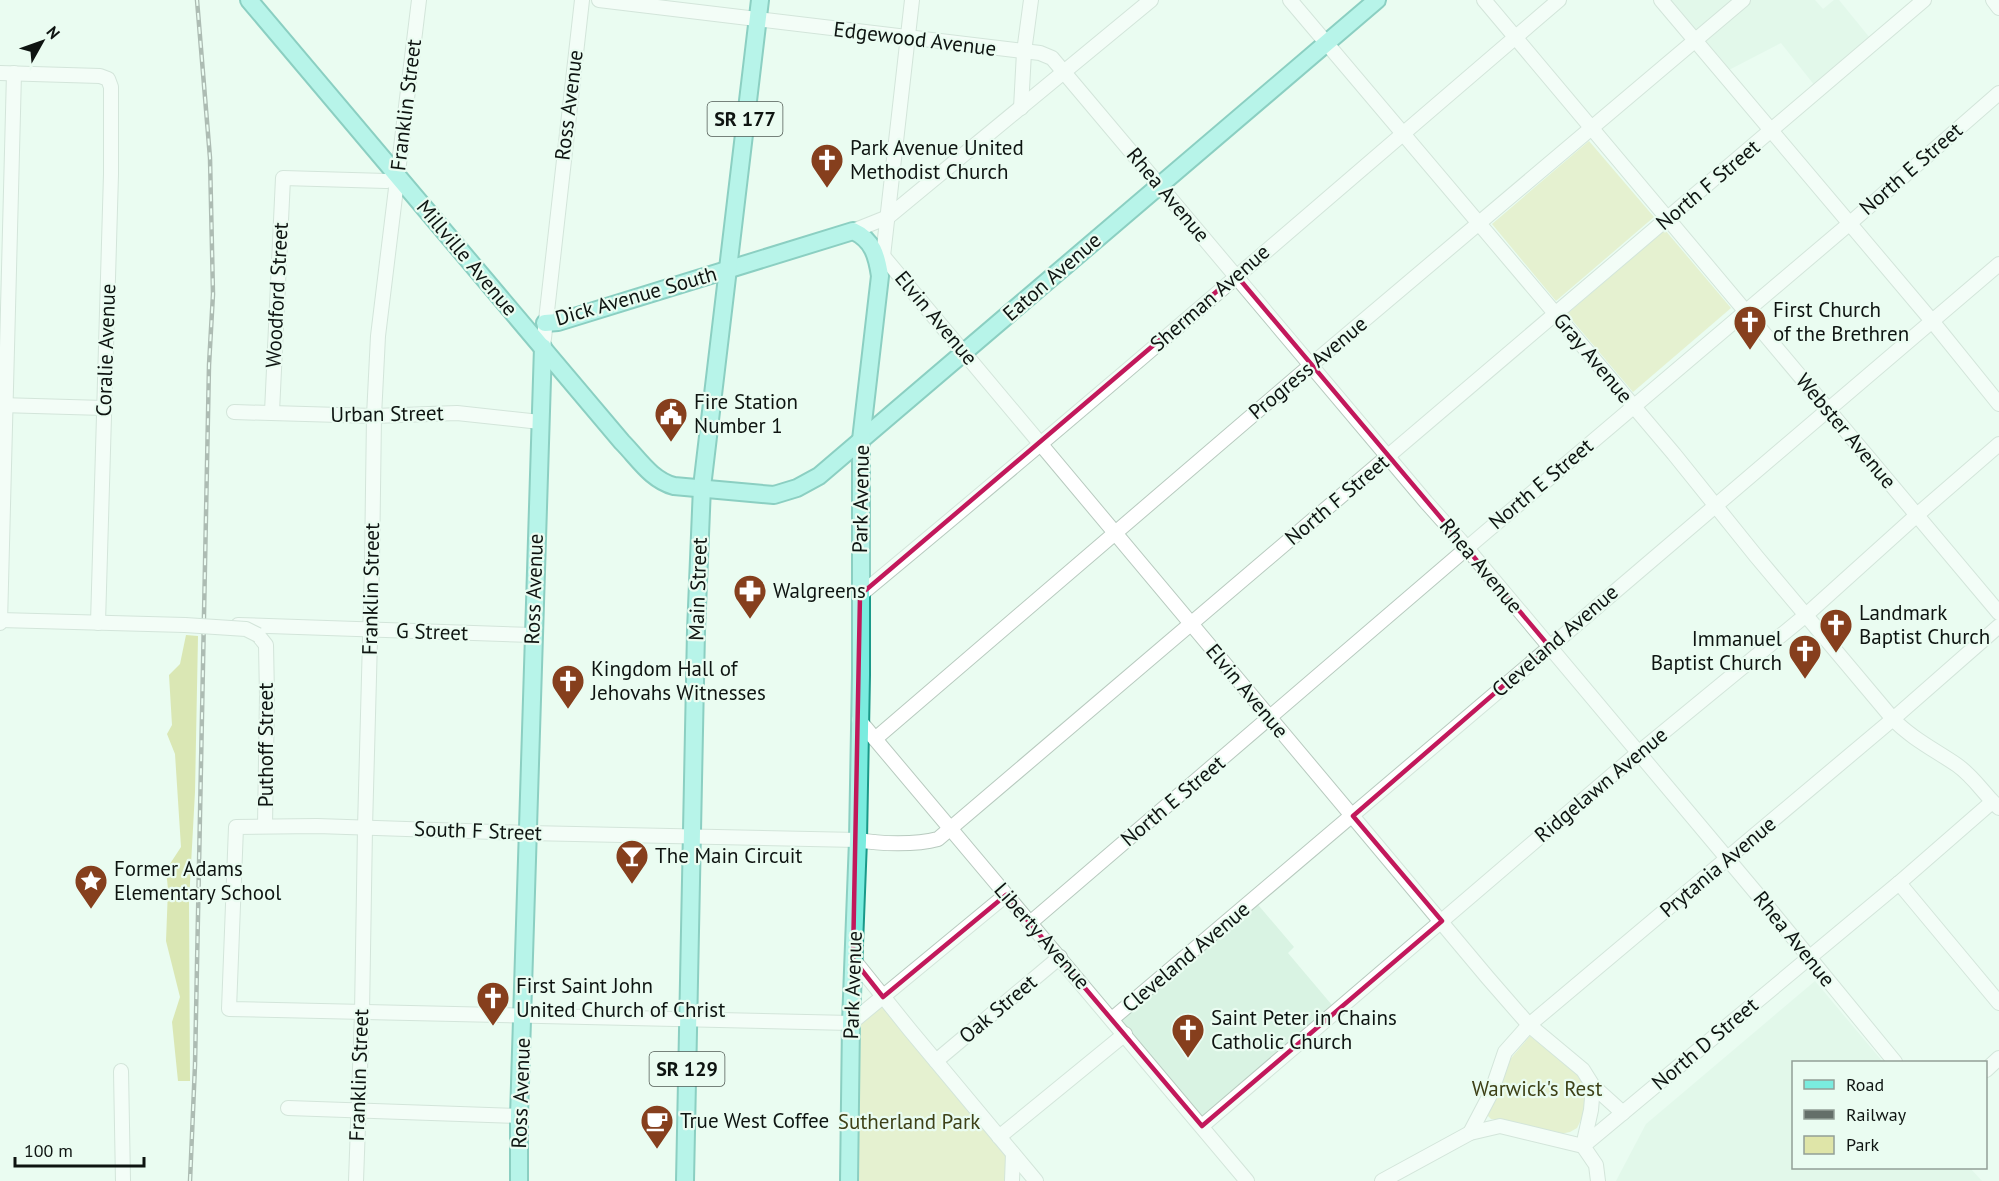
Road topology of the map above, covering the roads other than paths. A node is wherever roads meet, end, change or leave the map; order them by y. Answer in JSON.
{"nodes":[{"id":1,"x":249,"y":0,"type":"edge"},
{"id":2,"x":418,"y":0,"type":"edge"},
{"id":3,"x":582,"y":0,"type":"edge"},
{"id":4,"x":599,"y":0,"type":"edge"},
{"id":5,"x":760,"y":0,"type":"edge"},
{"id":6,"x":912,"y":0,"type":"edge"},
{"id":7,"x":1031,"y":0,"type":"edge"},
{"id":8,"x":1151,"y":0,"type":"edge"},
{"id":9,"x":1290,"y":0,"type":"edge"},
{"id":10,"x":1377,"y":0,"type":"edge"},
{"id":11,"x":1484,"y":0,"type":"edge"},
{"id":12,"x":1559,"y":0,"type":"edge"},
{"id":13,"x":1661,"y":0,"type":"edge"},
{"id":14,"x":1743,"y":0,"type":"edge"},
{"id":15,"x":1924,"y":0,"type":"edge"},
{"id":16,"x":1993,"y":0,"type":"edge"},
{"id":17,"x":1999,"y":8,"type":"edge"},
{"id":18,"x":758,"y":20,"type":"junction"},
{"id":19,"x":907,"y":37,"type":"junction"},
{"id":20,"x":1515,"y":38,"type":"junction"},
{"id":21,"x":1695,"y":40,"type":"junction"},
{"id":22,"x":1327,"y":43,"type":"junction"},
{"id":23,"x":1024,"y":52,"type":"junction"},
{"id":24,"x":1065,"y":72,"type":"junction"},
{"id":25,"x":7,"y":73,"type":"edge"},
{"id":26,"x":1999,"y":93,"type":"edge"},
{"id":27,"x":1021,"y":108,"type":"junction"},
{"id":28,"x":1592,"y":129,"type":"junction"},
{"id":29,"x":1772,"y":131,"type":"junction"},
{"id":30,"x":1404,"y":133,"type":"junction"},
{"id":31,"x":6,"y":172,"type":"edge"},
{"id":32,"x":398,"y":176,"type":"junction"},
{"id":33,"x":1160,"y":185,"type":"junction"},
{"id":34,"x":888,"y":217,"type":"junction"},
{"id":35,"x":1668,"y":219,"type":"junction"},
{"id":36,"x":1479,"y":223,"type":"junction"},
{"id":37,"x":1849,"y":224,"type":"junction"},
{"id":38,"x":853,"y":231,"type":"junction"},
{"id":39,"x":883,"y":256,"type":"junction"},
{"id":40,"x":1999,"y":264,"type":"edge"},
{"id":41,"x":727,"y":270,"type":"junction"},
{"id":42,"x":1236,"y":275,"type":"junction"},
{"id":43,"x":880,"y":276,"type":"junction"},
{"id":44,"x":1746,"y":310,"type":"junction"},
{"id":45,"x":1556,"y":315,"type":"junction"},
{"id":46,"x":1932,"y":321,"type":"junction"},
{"id":47,"x":545,"y":323,"type":"junction"},
{"id":48,"x":543,"y":347,"type":"junction"},
{"id":49,"x":965,"y":352,"type":"junction"},
{"id":50,"x":1311,"y":365,"type":"junction"},
{"id":51,"x":1999,"y":404,"type":"edge"},
{"id":52,"x":2,"y":405,"type":"edge"},
{"id":53,"x":1633,"y":406,"type":"junction"},
{"id":54,"x":104,"y":408,"type":"junction"},
{"id":55,"x":1828,"y":410,"type":"junction"},
{"id":56,"x":234,"y":412,"type":"dead end"},
{"id":57,"x":272,"y":412,"type":"junction"},
{"id":58,"x":374,"y":416,"type":"junction"},
{"id":59,"x":540,"y":422,"type":"junction"},
{"id":60,"x":861,"y":440,"type":"junction"},
{"id":61,"x":1999,"y":444,"type":"edge"},
{"id":62,"x":1042,"y":445,"type":"junction"},
{"id":63,"x":1388,"y":456,"type":"junction"},
{"id":64,"x":702,"y":488,"type":"junction"},
{"id":65,"x":1715,"y":505,"type":"junction"},
{"id":66,"x":1917,"y":515,"type":"junction"},
{"id":67,"x":1116,"y":534,"type":"junction"},
{"id":68,"x":1467,"y":548,"type":"junction"},
{"id":69,"x":860,"y":595,"type":"junction"},
{"id":70,"x":1999,"y":613,"type":"edge"},
{"id":71,"x":1806,"y":615,"type":"junction"},
{"id":72,"x":0,"y":621,"type":"edge"},
{"id":73,"x":98,"y":622,"type":"junction"},
{"id":74,"x":1191,"y":623,"type":"junction"},
{"id":75,"x":224,"y":625,"type":"dead end"},
{"id":76,"x":1999,"y":626,"type":"edge"},
{"id":77,"x":370,"y":631,"type":"junction"},
{"id":78,"x":532,"y":635,"type":"junction"},
{"id":79,"x":1549,"y":646,"type":"junction"},
{"id":80,"x":1270,"y":718,"type":"junction"},
{"id":81,"x":1893,"y":719,"type":"junction"},
{"id":82,"x":860,"y":720,"type":"junction"},
{"id":83,"x":875,"y":739,"type":"junction"},
{"id":84,"x":1638,"y":753,"type":"junction"},
{"id":85,"x":1996,"y":805,"type":"edge"},
{"id":86,"x":1353,"y":816,"type":"junction"},
{"id":87,"x":265,"y":826,"type":"junction"},
{"id":88,"x":364,"y":828,"type":"junction"},
{"id":89,"x":951,"y":829,"type":"junction"},
{"id":90,"x":528,"y":833,"type":"junction"},
{"id":91,"x":692,"y":836,"type":"junction"},
{"id":92,"x":858,"y":840,"type":"junction"},
{"id":93,"x":1728,"y":859,"type":"junction"},
{"id":94,"x":1899,"y":883,"type":"junction"},
{"id":95,"x":1006,"y":895,"type":"junction"},
{"id":96,"x":1442,"y":921,"type":"junction"},
{"id":97,"x":1030,"y":923,"type":"junction"},
{"id":98,"x":1809,"y":956,"type":"junction"},
{"id":99,"x":1060,"y":957,"type":"junction"},
{"id":100,"x":853,"y":959,"type":"junction"},
{"id":101,"x":884,"y":997,"type":"junction"},
{"id":102,"x":1999,"y":1003,"type":"edge"},
{"id":103,"x":362,"y":1013,"type":"junction"},
{"id":104,"x":523,"y":1015,"type":"junction"},
{"id":105,"x":1112,"y":1019,"type":"junction"},
{"id":106,"x":688,"y":1020,"type":"junction"},
{"id":107,"x":851,"y":1023,"type":"junction"},
{"id":108,"x":1529,"y":1025,"type":"junction"},
{"id":109,"x":1125,"y":1034,"type":"junction"},
{"id":110,"x":1999,"y":1058,"type":"edge"},
{"id":111,"x":936,"y":1061,"type":"junction"},
{"id":112,"x":1894,"y":1061,"type":"edge"},
{"id":113,"x":1987,"y":1069,"type":"edge"},
{"id":114,"x":121,"y":1071,"type":"dead end"},
{"id":115,"x":1593,"y":1086,"type":"junction"},
{"id":116,"x":288,"y":1107,"type":"dead end"},
{"id":117,"x":357,"y":1111,"type":"junction"},
{"id":118,"x":1623,"y":1113,"type":"junction"},
{"id":119,"x":519,"y":1116,"type":"junction"},
{"id":120,"x":1202,"y":1126,"type":"junction"},
{"id":121,"x":1470,"y":1133,"type":"junction"},
{"id":122,"x":999,"y":1137,"type":"junction"},
{"id":123,"x":1583,"y":1146,"type":"junction"},
{"id":124,"x":1013,"y":1154,"type":"junction"},
{"id":125,"x":123,"y":1181,"type":"edge"},
{"id":126,"x":356,"y":1181,"type":"edge"},
{"id":127,"x":519,"y":1181,"type":"edge"},
{"id":128,"x":685,"y":1181,"type":"edge"},
{"id":129,"x":849,"y":1181,"type":"edge"},
{"id":130,"x":1012,"y":1181,"type":"edge"},
{"id":131,"x":1036,"y":1181,"type":"edge"},
{"id":132,"x":1247,"y":1181,"type":"edge"},
{"id":133,"x":1382,"y":1181,"type":"edge"},
{"id":134,"x":1599,"y":1181,"type":"edge"}],
"edges":[{"from":1,"to":32,"type":"main road","name":"Millville Avenue"},
{"from":2,"to":32,"type":"street","name":"Franklin Street"},
{"from":3,"to":47,"type":"street","name":"Ross Avenue"},
{"from":4,"to":18,"type":"street","name":"Edgewood Avenue"},
{"from":5,"to":18,"type":"main road","name":"Main Street","number":"SR 177"},
{"from":6,"to":19,"type":"street","name":"Park Avenue"},
{"from":7,"to":23,"type":"street"},
{"from":8,"to":24,"type":"street"},
{"from":9,"to":22,"type":"street","name":"Gray Avenue"},
{"from":10,"to":22,"type":"main road","name":"Eaton Avenue"},
{"from":11,"to":20,"type":"street","name":"Webster Avenue"},
{"from":12,"to":20,"type":"street","name":"Sherman Avenue"},
{"from":13,"to":21,"type":"street"},
{"from":14,"to":21,"type":"street","name":"Progress Avenue"},
{"from":15,"to":29,"type":"street","name":"North F Street"},
{"from":16,"to":17,"type":"street"},
{"from":18,"to":19,"type":"street","name":"Edgewood Avenue"},
{"from":18,"to":41,"type":"main road","name":"Main Street","number":"SR 177"},
{"from":19,"to":23,"type":"street","name":"Edgewood Avenue"},
{"from":19,"to":34,"type":"street","name":"Park Avenue"},
{"from":20,"to":28,"type":"street","name":"Webster Avenue"},
{"from":20,"to":30,"type":"street","name":"Sherman Avenue"},
{"from":21,"to":28,"type":"street","name":"Progress Avenue"},
{"from":21,"to":29,"type":"street"},
{"from":22,"to":30,"type":"street","name":"Gray Avenue"},
{"from":22,"to":33,"type":"main road","name":"Eaton Avenue"},
{"from":23,"to":24,"type":"street","name":"Edgewood Avenue"},
{"from":23,"to":27,"type":"street"},
{"from":24,"to":27,"type":"street"},
{"from":24,"to":33,"type":"street","name":"Rhea Avenue"},
{"from":25,"to":31,"type":"street"},
{"from":25,"to":54,"type":"street","name":"Coralie Avenue"},
{"from":26,"to":37,"type":"street","name":"North E Street"},
{"from":27,"to":34,"type":"street"},
{"from":28,"to":35,"type":"street","name":"Webster Avenue"},
{"from":28,"to":36,"type":"street","name":"Progress Avenue"},
{"from":29,"to":35,"type":"street","name":"North F Street"},
{"from":29,"to":37,"type":"street"},
{"from":30,"to":36,"type":"street","name":"Gray Avenue"},
{"from":30,"to":42,"type":"street","name":"Sherman Avenue"},
{"from":31,"to":52,"type":"street"},
{"from":32,"to":48,"type":"main road","name":"Millville Avenue"},
{"from":32,"to":57,"type":"street","name":"Woodford Street"},
{"from":32,"to":58,"type":"street","name":"Franklin Street"},
{"from":33,"to":42,"type":"street","name":"Rhea Avenue"},
{"from":33,"to":49,"type":"main road","name":"Eaton Avenue"},
{"from":34,"to":38,"type":"street"},
{"from":34,"to":39,"type":"street","name":"Park Avenue"},
{"from":35,"to":44,"type":"street","name":"Webster Avenue"},
{"from":35,"to":45,"type":"street","name":"North F Street"},
{"from":36,"to":45,"type":"street","name":"Gray Avenue"},
{"from":36,"to":50,"type":"street","name":"Progress Avenue"},
{"from":37,"to":44,"type":"street","name":"North E Street"},
{"from":37,"to":46,"type":"street"},
{"from":38,"to":41,"type":"main road","name":"Dick Avenue South"},
{"from":38,"to":43,"type":"main road"},
{"from":39,"to":43,"type":"street","name":"Park Avenue"},
{"from":39,"to":49,"type":"street","name":"Elvin Avenue"},
{"from":40,"to":46,"type":"street","name":"Cleveland Avenue"},
{"from":41,"to":47,"type":"main road","name":"Dick Avenue South"},
{"from":41,"to":64,"type":"main road","name":"Main Street","number":"SR 177"},
{"from":42,"to":50,"type":"street","name":"Rhea Avenue"},
{"from":42,"to":62,"type":"street","name":"Sherman Avenue"},
{"from":43,"to":60,"type":"main road","name":"Park Avenue"},
{"from":44,"to":53,"type":"street","name":"North E Street"},
{"from":44,"to":55,"type":"street","name":"Webster Avenue"},
{"from":45,"to":53,"type":"street","name":"Gray Avenue"},
{"from":45,"to":63,"type":"street","name":"North F Street"},
{"from":46,"to":51,"type":"street"},
{"from":46,"to":55,"type":"street","name":"Cleveland Avenue"},
{"from":47,"to":48,"type":"street","name":"Ross Avenue"},
{"from":48,"to":59,"type":"main road","name":"Ross Avenue"},
{"from":48,"to":64,"type":"main road","name":"Millville Avenue"},
{"from":49,"to":60,"type":"main road","name":"Eaton Avenue"},
{"from":49,"to":62,"type":"street","name":"Elvin Avenue"},
{"from":50,"to":63,"type":"street","name":"Rhea Avenue"},
{"from":50,"to":67,"type":"street","name":"Progress Avenue"},
{"from":52,"to":54,"type":"street"},
{"from":52,"to":72,"type":"street"},
{"from":53,"to":65,"type":"street","name":"Gray Avenue"},
{"from":53,"to":68,"type":"street","name":"North E Street"},
{"from":54,"to":73,"type":"street","name":"Coralie Avenue"},
{"from":55,"to":65,"type":"street","name":"Cleveland Avenue"},
{"from":55,"to":66,"type":"street","name":"Webster Avenue"},
{"from":56,"to":57,"type":"street","name":"Urban Street"},
{"from":57,"to":58,"type":"street","name":"Urban Street"},
{"from":58,"to":59,"type":"street","name":"Urban Street"},
{"from":58,"to":77,"type":"street","name":"Franklin Street"},
{"from":59,"to":78,"type":"main road","name":"Ross Avenue"},
{"from":60,"to":64,"type":"main road","name":"Eaton Avenue"},
{"from":60,"to":69,"type":"main road","name":"Park Avenue"},
{"from":61,"to":66,"type":"street","name":"Ridgelawn Avenue"},
{"from":62,"to":67,"type":"street","name":"Elvin Avenue"},
{"from":62,"to":69,"type":"street","name":"Sherman Avenue"},
{"from":63,"to":68,"type":"street","name":"Rhea Avenue"},
{"from":63,"to":74,"type":"street","name":"North F Street"},
{"from":64,"to":91,"type":"main road","name":"Main Street","number":"SR 129"},
{"from":65,"to":71,"type":"street","name":"Gray Avenue"},
{"from":65,"to":79,"type":"street","name":"Cleveland Avenue"},
{"from":66,"to":70,"type":"street","name":"Webster Avenue"},
{"from":66,"to":71,"type":"street","name":"Ridgelawn Avenue"},
{"from":67,"to":74,"type":"street","name":"Elvin Avenue"},
{"from":67,"to":83,"type":"street","name":"Progress Avenue"},
{"from":68,"to":79,"type":"street","name":"Rhea Avenue"},
{"from":68,"to":80,"type":"street","name":"North E Street"},
{"from":69,"to":82,"type":"main road","name":"Park Avenue"},
{"from":71,"to":81,"type":"street","name":"Gray Avenue"},
{"from":71,"to":84,"type":"street","name":"Ridgelawn Avenue"},
{"from":72,"to":73,"type":"street"},
{"from":73,"to":87,"type":"street","name":"Puthoff Street","bridge":true},
{"from":74,"to":80,"type":"street","name":"Elvin Avenue"},
{"from":74,"to":89,"type":"street","name":"North F Street"},
{"from":75,"to":77,"type":"street","name":"G Street"},
{"from":76,"to":81,"type":"street","name":"Prytania Avenue"},
{"from":77,"to":78,"type":"street","name":"G Street"},
{"from":77,"to":88,"type":"street","name":"Franklin Street"},
{"from":78,"to":90,"type":"main road","name":"Ross Avenue"},
{"from":79,"to":84,"type":"street","name":"Rhea Avenue"},
{"from":79,"to":86,"type":"street","name":"Cleveland Avenue"},
{"from":80,"to":86,"type":"street","name":"Elvin Avenue"},
{"from":80,"to":97,"type":"street","name":"North E Street"},
{"from":81,"to":85,"type":"street","name":"Gray Avenue"},
{"from":81,"to":93,"type":"street","name":"Prytania Avenue"},
{"from":82,"to":83,"type":"street","name":"Liberty Avenue"},
{"from":82,"to":92,"type":"main road","name":"Park Avenue"},
{"from":83,"to":89,"type":"street","name":"Liberty Avenue"},
{"from":84,"to":93,"type":"street","name":"Rhea Avenue"},
{"from":84,"to":96,"type":"street","name":"Ridgelawn Avenue"},
{"from":85,"to":94,"type":"street","name":"North D Street"},
{"from":86,"to":96,"type":"street","name":"Elvin Avenue"},
{"from":86,"to":105,"type":"street","name":"Cleveland Avenue"},
{"from":87,"to":88,"type":"street","name":"South F Street"},
{"from":87,"to":103,"type":"street","name":"Puthoff Street"},
{"from":88,"to":90,"type":"street","name":"South F Street"},
{"from":88,"to":103,"type":"street","name":"Franklin Street"},
{"from":89,"to":92,"type":"street","name":"North F Street"},
{"from":89,"to":95,"type":"street","name":"Liberty Avenue"},
{"from":90,"to":91,"type":"street","name":"South F Street"},
{"from":90,"to":104,"type":"main road","name":"Ross Avenue"},
{"from":91,"to":92,"type":"street","name":"North F Street"},
{"from":91,"to":106,"type":"main road","name":"Main Street","number":"SR 129"},
{"from":92,"to":100,"type":"main road","name":"Park Avenue"},
{"from":93,"to":98,"type":"street","name":"Rhea Avenue"},
{"from":93,"to":108,"type":"street","name":"Prytania Avenue"},
{"from":94,"to":98,"type":"street","name":"North D Street"},
{"from":94,"to":102,"type":"street"},
{"from":95,"to":97,"type":"street","name":"Liberty Avenue"},
{"from":95,"to":101,"type":"street"},
{"from":96,"to":108,"type":"street","name":"Elvin Avenue"},
{"from":96,"to":120,"type":"street","name":"Ridgelawn Avenue"},
{"from":97,"to":99,"type":"street","name":"Liberty Avenue"},
{"from":98,"to":112,"type":"street","name":"Rhea Avenue"},
{"from":98,"to":118,"type":"street","name":"North D Street"},
{"from":99,"to":105,"type":"street","name":"Liberty Avenue"},
{"from":99,"to":111,"type":"street","name":"Oak Street"},
{"from":100,"to":101,"type":"street"},
{"from":100,"to":107,"type":"main road","name":"Park Avenue"},
{"from":101,"to":107,"type":"street"},
{"from":101,"to":111,"type":"street"},
{"from":103,"to":104,"type":"street"},
{"from":103,"to":117,"type":"street","name":"Franklin Street"},
{"from":104,"to":106,"type":"street"},
{"from":104,"to":119,"type":"main road","name":"Ross Avenue"},
{"from":105,"to":109,"type":"street","name":"Liberty Avenue"},
{"from":106,"to":107,"type":"street"},
{"from":106,"to":128,"type":"main road","name":"Main Street","number":"SR 129"},
{"from":107,"to":129,"type":"main road","name":"Park Avenue"},
{"from":108,"to":115,"type":"street","name":"Elvin Avenue"},
{"from":108,"to":121,"type":"street","name":"Prytania Avenue"},
{"from":109,"to":120,"type":"street","name":"Liberty Avenue"},
{"from":109,"to":122,"type":"street","name":"Cleveland Avenue"},
{"from":110,"to":113,"type":"street"},
{"from":111,"to":122,"type":"street"},
{"from":114,"to":125,"type":"street"},
{"from":115,"to":118,"type":"street","name":"Elvin Avenue"},
{"from":115,"to":123,"type":"street"},
{"from":116,"to":117,"type":"street"},
{"from":117,"to":119,"type":"street"},
{"from":117,"to":126,"type":"street","name":"Franklin Street"},
{"from":118,"to":123,"type":"street","name":"North D Street"},
{"from":119,"to":127,"type":"main road","name":"Ross Avenue"},
{"from":120,"to":132,"type":"street","name":"Liberty Avenue"},
{"from":121,"to":123,"type":"street"},
{"from":121,"to":133,"type":"street"},
{"from":122,"to":124,"type":"street"},
{"from":123,"to":134,"type":"street"},
{"from":124,"to":130,"type":"street"},
{"from":124,"to":131,"type":"street"}]}
